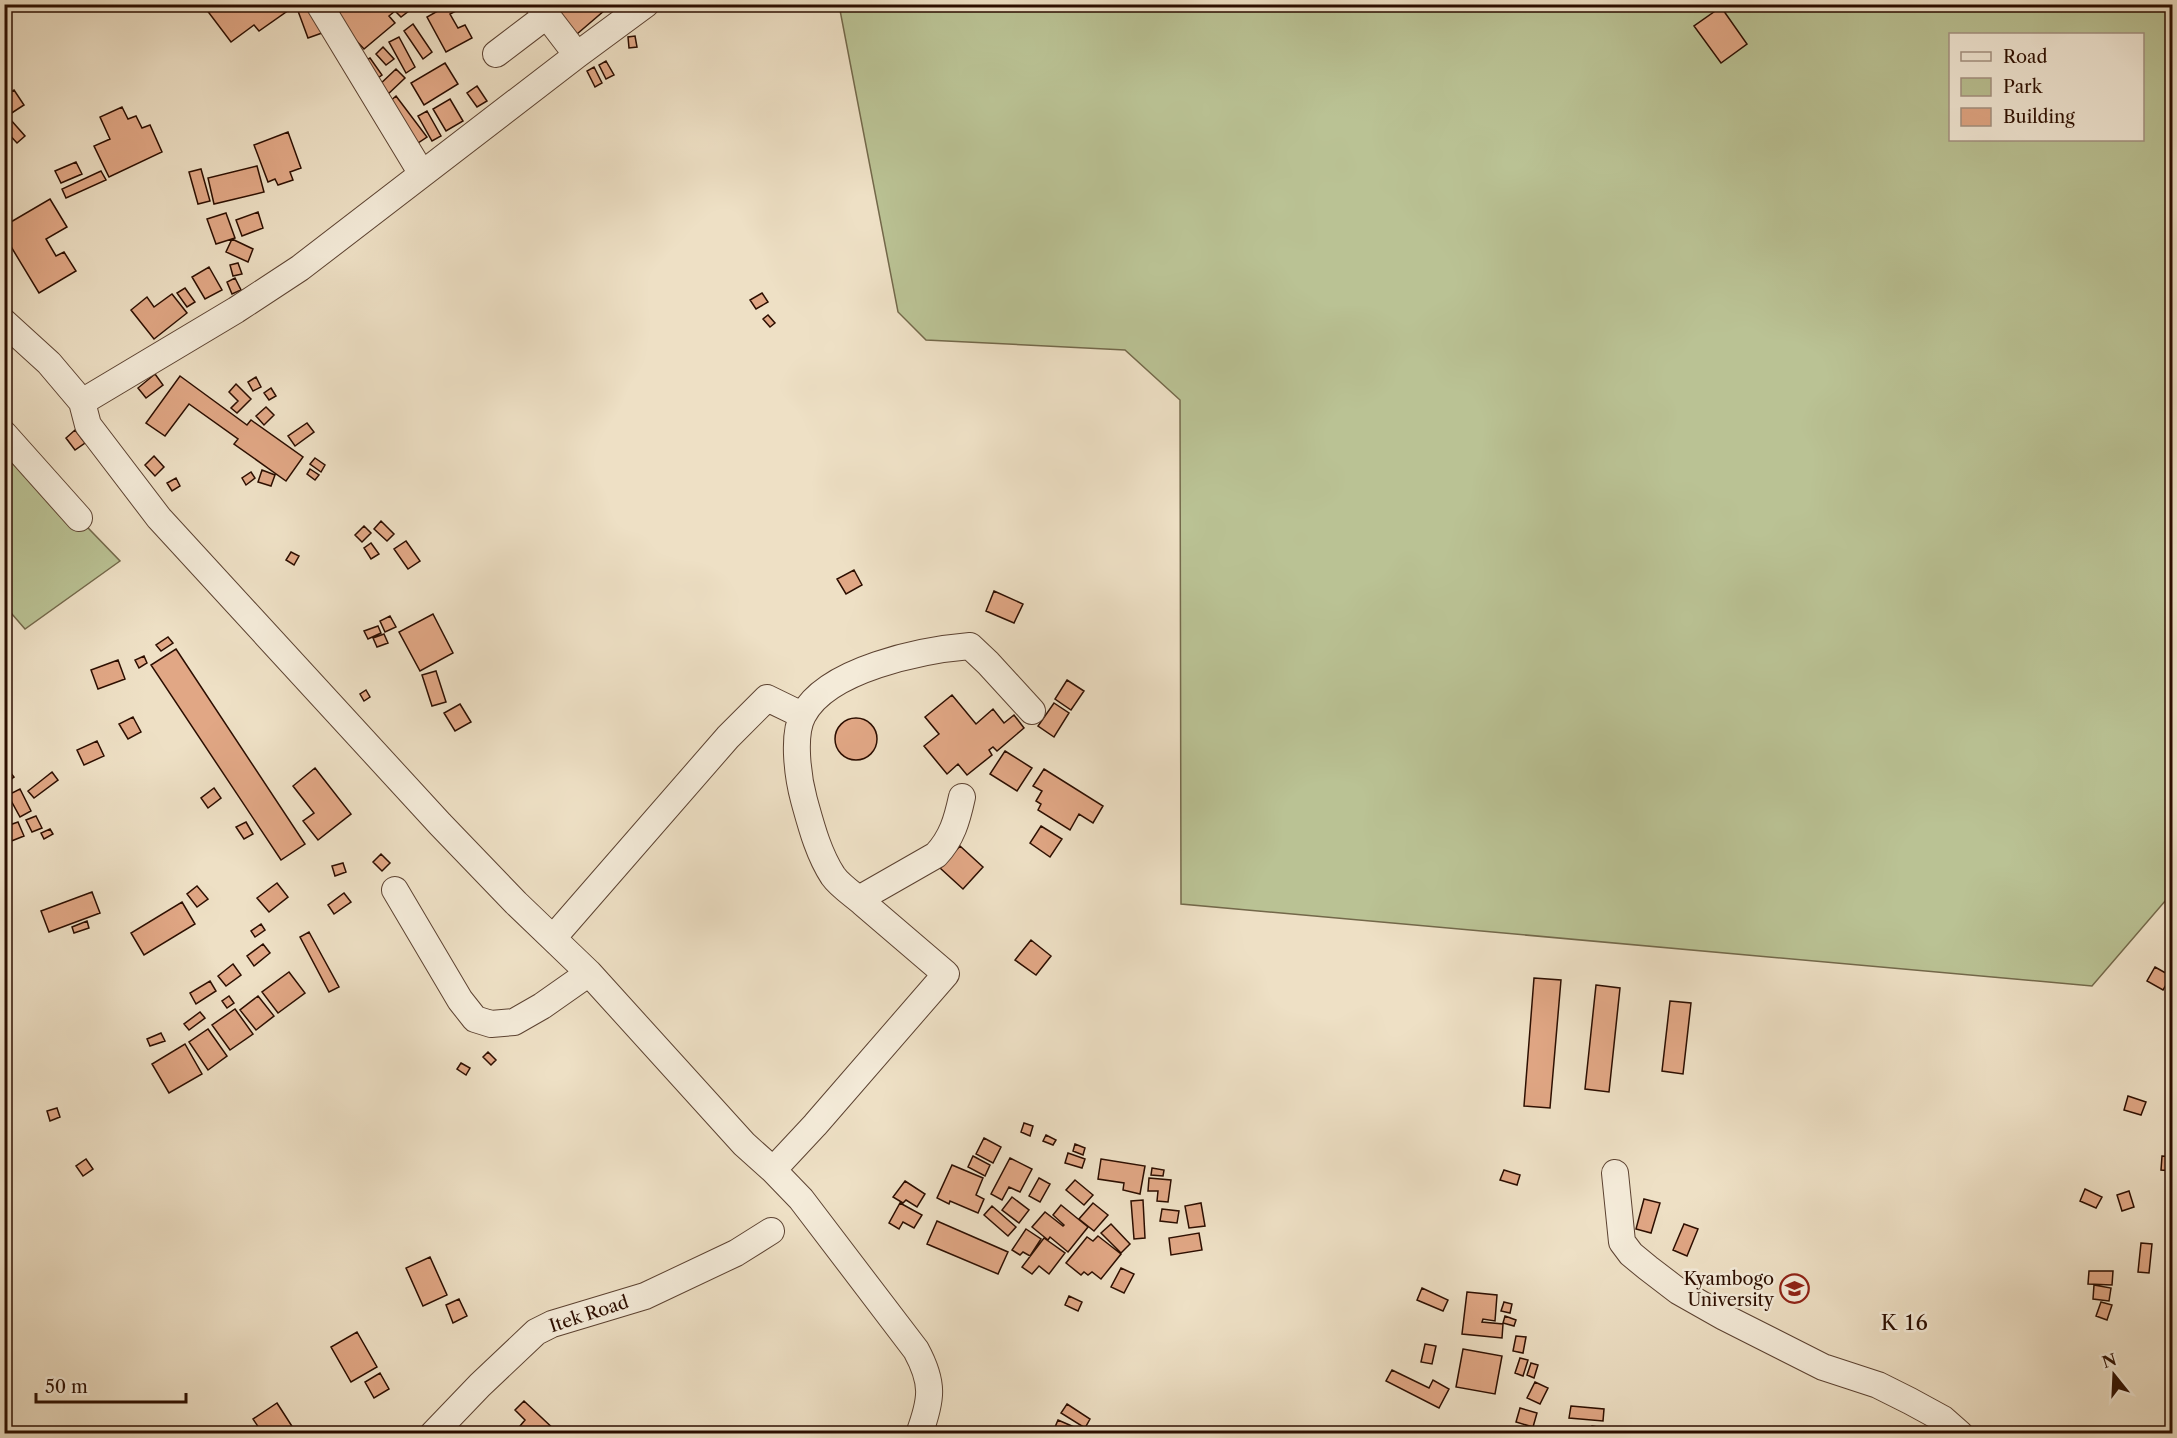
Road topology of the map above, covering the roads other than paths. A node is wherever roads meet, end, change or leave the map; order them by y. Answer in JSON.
{"nodes":[{"id":1,"x":319,"y":4,"type":"edge"},
{"id":2,"x":646,"y":4,"type":"edge"},
{"id":3,"x":542,"y":10,"type":"edge"},
{"id":4,"x":496,"y":54,"type":"dead end"},
{"id":5,"x":577,"y":55,"type":"junction"},
{"id":6,"x":422,"y":174,"type":"junction"},
{"id":7,"x":4,"y":322,"type":"edge"},
{"id":8,"x":82,"y":402,"type":"junction"},
{"id":9,"x":4,"y":434,"type":"edge"},
{"id":10,"x":79,"y":518,"type":"dead end"},
{"id":11,"x":1032,"y":711,"type":"dead end"},
{"id":12,"x":802,"y":715,"type":"junction"},
{"id":13,"x":962,"y":797,"type":"dead end"},
{"id":14,"x":395,"y":890,"type":"dead end"},
{"id":15,"x":859,"y":899,"type":"junction"},
{"id":16,"x":553,"y":938,"type":"junction"},
{"id":17,"x":588,"y":973,"type":"junction"},
{"id":18,"x":773,"y":1170,"type":"junction"},
{"id":19,"x":1616,"y":1173,"type":"dead end"},
{"id":20,"x":771,"y":1231,"type":"dead end"},
{"id":21,"x":434,"y":1434,"type":"edge"},
{"id":22,"x":919,"y":1434,"type":"edge"},
{"id":23,"x":1960,"y":1434,"type":"edge"}],
"edges":[{"from":1,"to":6,"type":"street"},
{"from":2,"to":5,"type":"street"},
{"from":3,"to":4,"type":"street"},
{"from":3,"to":5,"type":"street"},
{"from":5,"to":6,"type":"street"},
{"from":6,"to":8,"type":"street"},
{"from":7,"to":8,"type":"street"},
{"from":8,"to":16,"type":"street"},
{"from":9,"to":10,"type":"street"},
{"from":11,"to":12,"type":"street"},
{"from":12,"to":15,"type":"street"},
{"from":12,"to":16,"type":"street"},
{"from":13,"to":15,"type":"street"},
{"from":14,"to":17,"type":"street"},
{"from":15,"to":18,"type":"street"},
{"from":16,"to":17,"type":"street"},
{"from":17,"to":18,"type":"street"},
{"from":18,"to":22,"type":"street"},
{"from":19,"to":23,"type":"street"},
{"from":20,"to":21,"type":"street","name":"Itek Road"}]}
